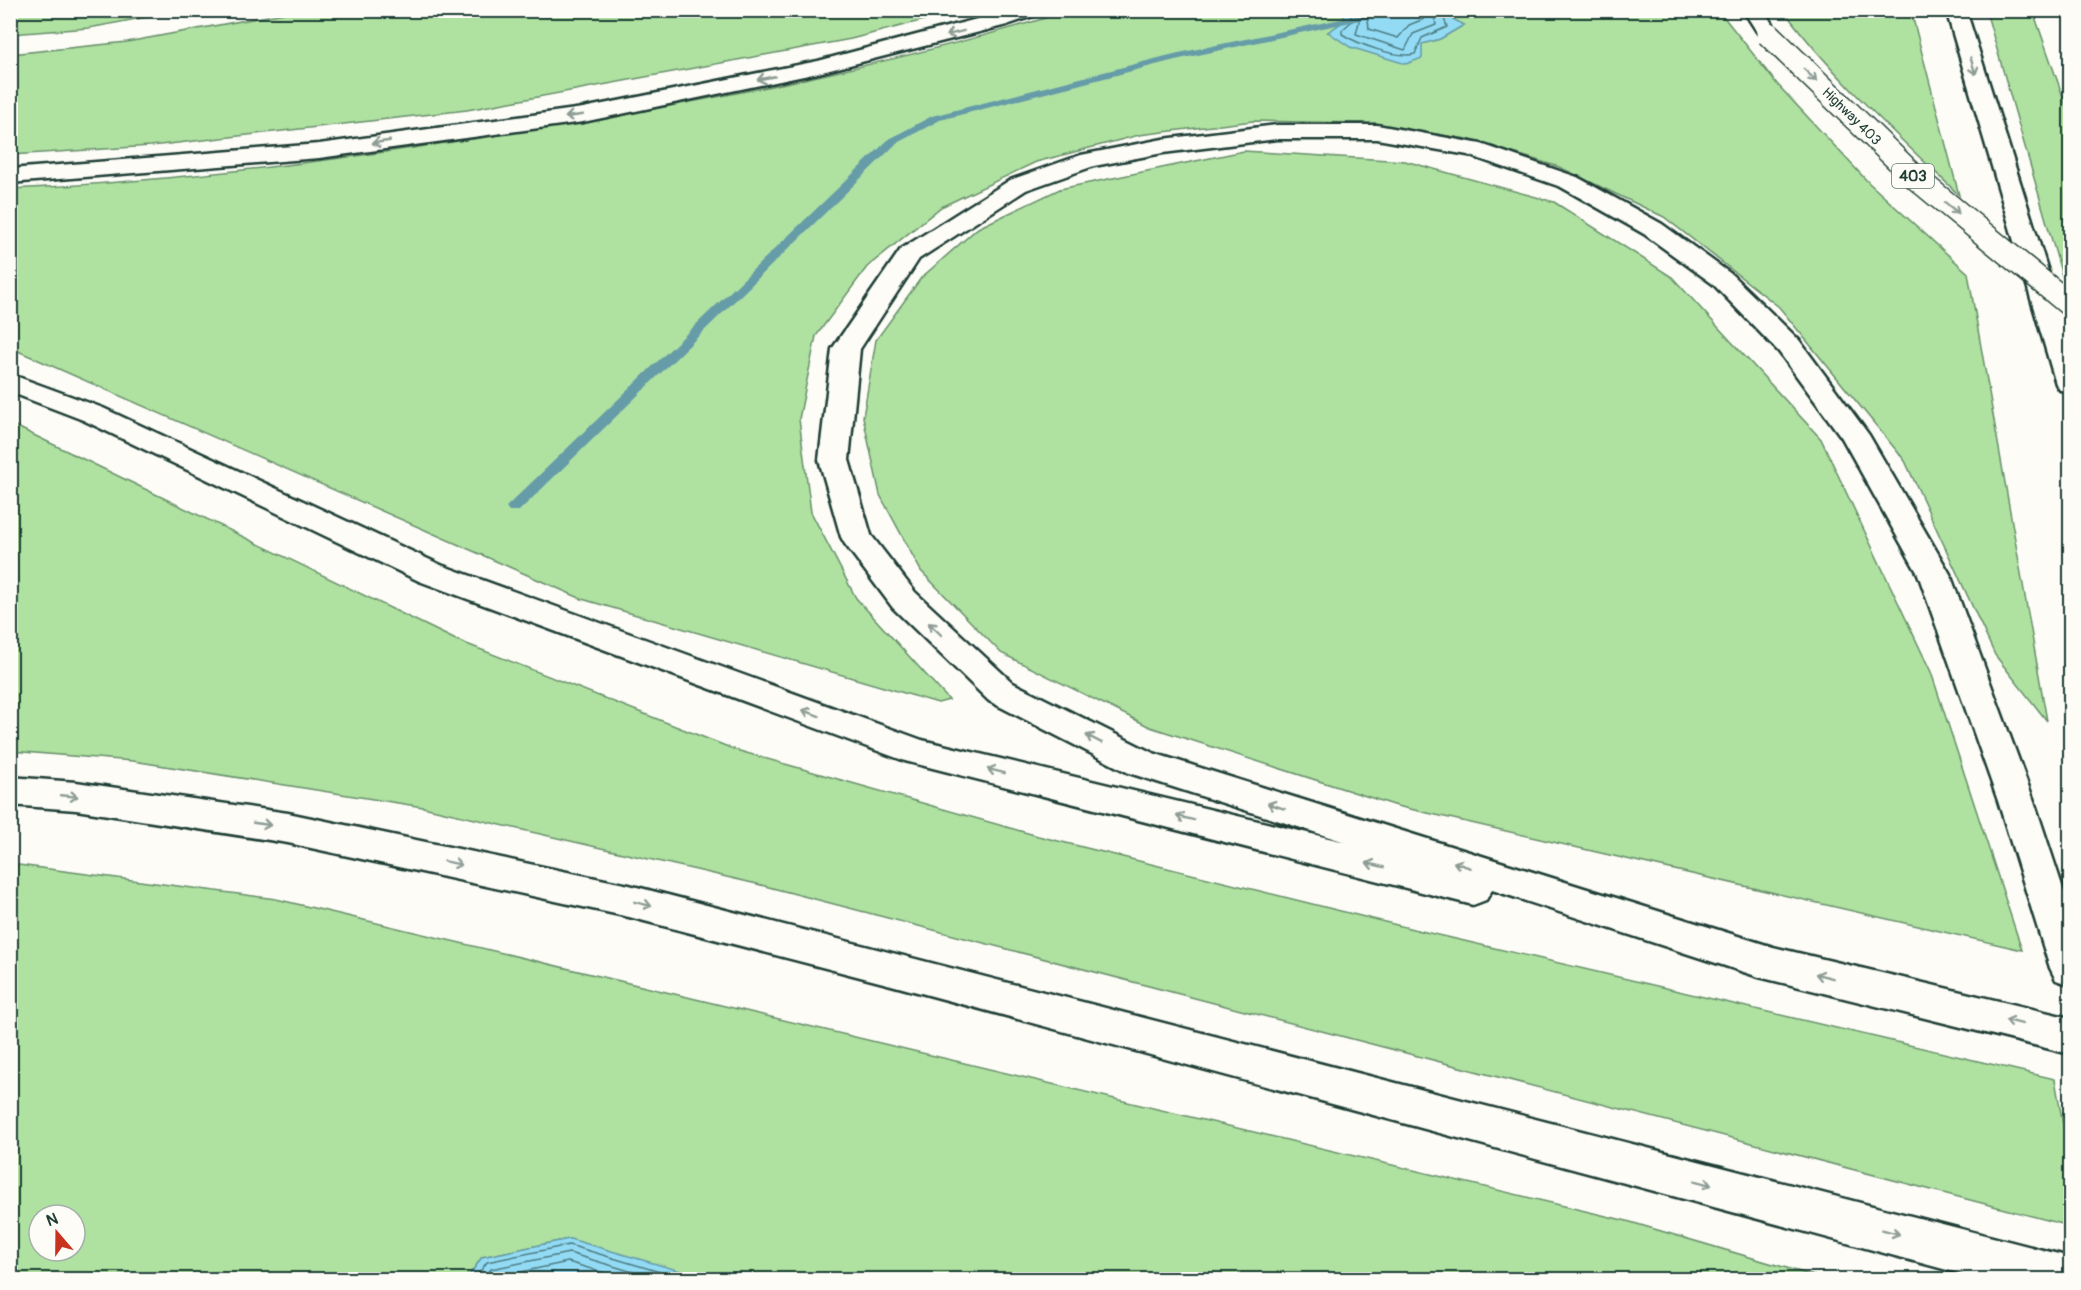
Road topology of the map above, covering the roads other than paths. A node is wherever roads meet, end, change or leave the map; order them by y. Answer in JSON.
{"nodes":[{"id":1,"x":1032,"y":10,"type":"edge"},
{"id":2,"x":1753,"y":10,"type":"edge"},
{"id":3,"x":1956,"y":10,"type":"edge"},
{"id":4,"x":10,"y":176,"type":"edge"},
{"id":5,"x":2070,"y":304,"type":"edge"},
{"id":6,"x":10,"y":382,"type":"edge"},
{"id":7,"x":2070,"y":384,"type":"edge"},
{"id":8,"x":10,"y":791,"type":"edge"},
{"id":9,"x":1778,"y":965,"type":"junction"},
{"id":10,"x":2070,"y":968,"type":"edge"},
{"id":11,"x":2070,"y":1036,"type":"edge"},
{"id":12,"x":2070,"y":1280,"type":"edge"}],
"edges":[{"from":1,"to":4,"type":"highway","one_way":true},
{"from":2,"to":5,"type":"highway","name":"Highway 403","number":"403","one_way":true,"bridge":true},
{"from":3,"to":7,"type":"highway","one_way":true},
{"from":9,"to":6,"type":"highway","one_way":true},
{"from":8,"to":12,"type":"highway","one_way":true},
{"from":9,"to":10,"type":"highway","one_way":true},
{"from":11,"to":9,"type":"highway","one_way":true}]}
